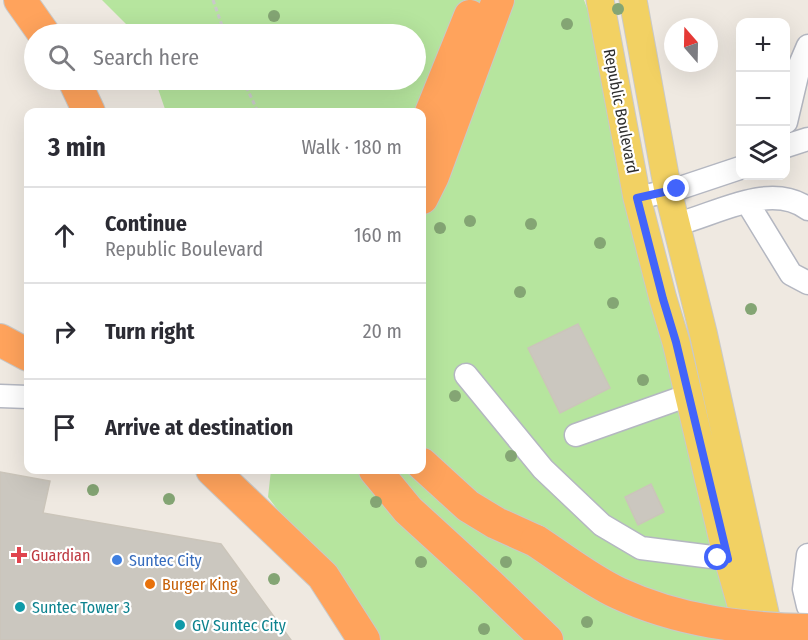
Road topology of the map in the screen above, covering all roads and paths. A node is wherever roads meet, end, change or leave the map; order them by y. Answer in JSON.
{"nodes":[{"id":1,"x":20,"y":0,"type":"edge"},
{"id":2,"x":213,"y":0,"type":"edge"},
{"id":3,"x":477,"y":0,"type":"edge"},
{"id":4,"x":498,"y":0,"type":"edge"},
{"id":5,"x":600,"y":0,"type":"edge"},
{"id":6,"x":633,"y":0,"type":"edge"},
{"id":7,"x":37,"y":24,"type":"edge"},
{"id":8,"x":221,"y":24,"type":"edge"},
{"id":9,"x":808,"y":46,"type":"edge"},
{"id":10,"x":79,"y":90,"type":"edge"},
{"id":11,"x":248,"y":90,"type":"edge"},
{"id":12,"x":790,"y":105,"type":"edge"},
{"id":13,"x":87,"y":108,"type":"edge"},
{"id":14,"x":256,"y":108,"type":"edge"},
{"id":15,"x":426,"y":125,"type":"edge"},
{"id":16,"x":808,"y":139,"type":"edge"},
{"id":17,"x":790,"y":145,"type":"edge"},
{"id":18,"x":736,"y":170,"type":"edge"},
{"id":19,"x":426,"y":190,"type":"edge"},
{"id":20,"x":668,"y":191,"type":"junction"},
{"id":21,"x":637,"y":198,"type":"junction"},
{"id":22,"x":747,"y":202,"type":"junction"},
{"id":23,"x":808,"y":209,"type":"edge"},
{"id":24,"x":677,"y":224,"type":"junction"},
{"id":25,"x":808,"y":283,"type":"edge"},
{"id":26,"x":0,"y":340,"type":"edge"},
{"id":27,"x":24,"y":353,"type":"edge"},
{"id":28,"x":466,"y":375,"type":"dead end"},
{"id":29,"x":0,"y":396,"type":"edge"},
{"id":30,"x":24,"y":397,"type":"edge"},
{"id":31,"x":690,"y":397,"type":"junction"},
{"id":32,"x":576,"y":435,"type":"dead end"},
{"id":33,"x":426,"y":468,"type":"edge"},
{"id":34,"x":216,"y":474,"type":"edge"},
{"id":35,"x":378,"y":474,"type":"edge"},
{"id":36,"x":808,"y":555,"type":"edge"},
{"id":37,"x":728,"y":559,"type":"junction"},
{"id":38,"x":808,"y":606,"type":"edge"},
{"id":39,"x":808,"y":630,"type":"edge"},
{"id":40,"x":364,"y":640,"type":"edge"},
{"id":41,"x":547,"y":640,"type":"edge"},
{"id":42,"x":751,"y":640,"type":"edge"},
{"id":43,"x":771,"y":640,"type":"edge"}],
"edges":[{"from":1,"to":7,"type":"highway"},
{"from":2,"to":8,"type":"path"},
{"from":3,"to":15,"type":"highway"},
{"from":4,"to":19,"type":"highway"},
{"from":5,"to":21,"type":"main road","name":"Republic Boulevard"},
{"from":6,"to":20,"type":"main road","name":"Republic Boulevard"},
{"from":9,"to":12,"type":"street"},
{"from":10,"to":13,"type":"highway"},
{"from":11,"to":14,"type":"path"},
{"from":16,"to":17,"type":"street"},
{"from":18,"to":20,"type":"street"},
{"from":20,"to":21,"type":"street"},
{"from":20,"to":24,"type":"main road","name":"Republic Boulevard"},
{"from":21,"to":31,"type":"main road","name":"Republic Boulevard"},
{"from":22,"to":23,"type":"street"},
{"from":22,"to":24,"type":"street"},
{"from":22,"to":25,"type":"street"},
{"from":24,"to":43,"type":"main road","name":"Republic Boulevard"},
{"from":26,"to":27,"type":"highway"},
{"from":28,"to":37,"type":"street"},
{"from":29,"to":30,"type":"street"},
{"from":31,"to":32,"type":"street"},
{"from":31,"to":37,"type":"main road","name":"Republic Boulevard"},
{"from":33,"to":39,"type":"highway","bridge":true},
{"from":34,"to":40,"type":"highway"},
{"from":35,"to":41,"type":"highway"},
{"from":36,"to":38,"type":"street"},
{"from":37,"to":42,"type":"main road","name":"Republic Boulevard"}]}
